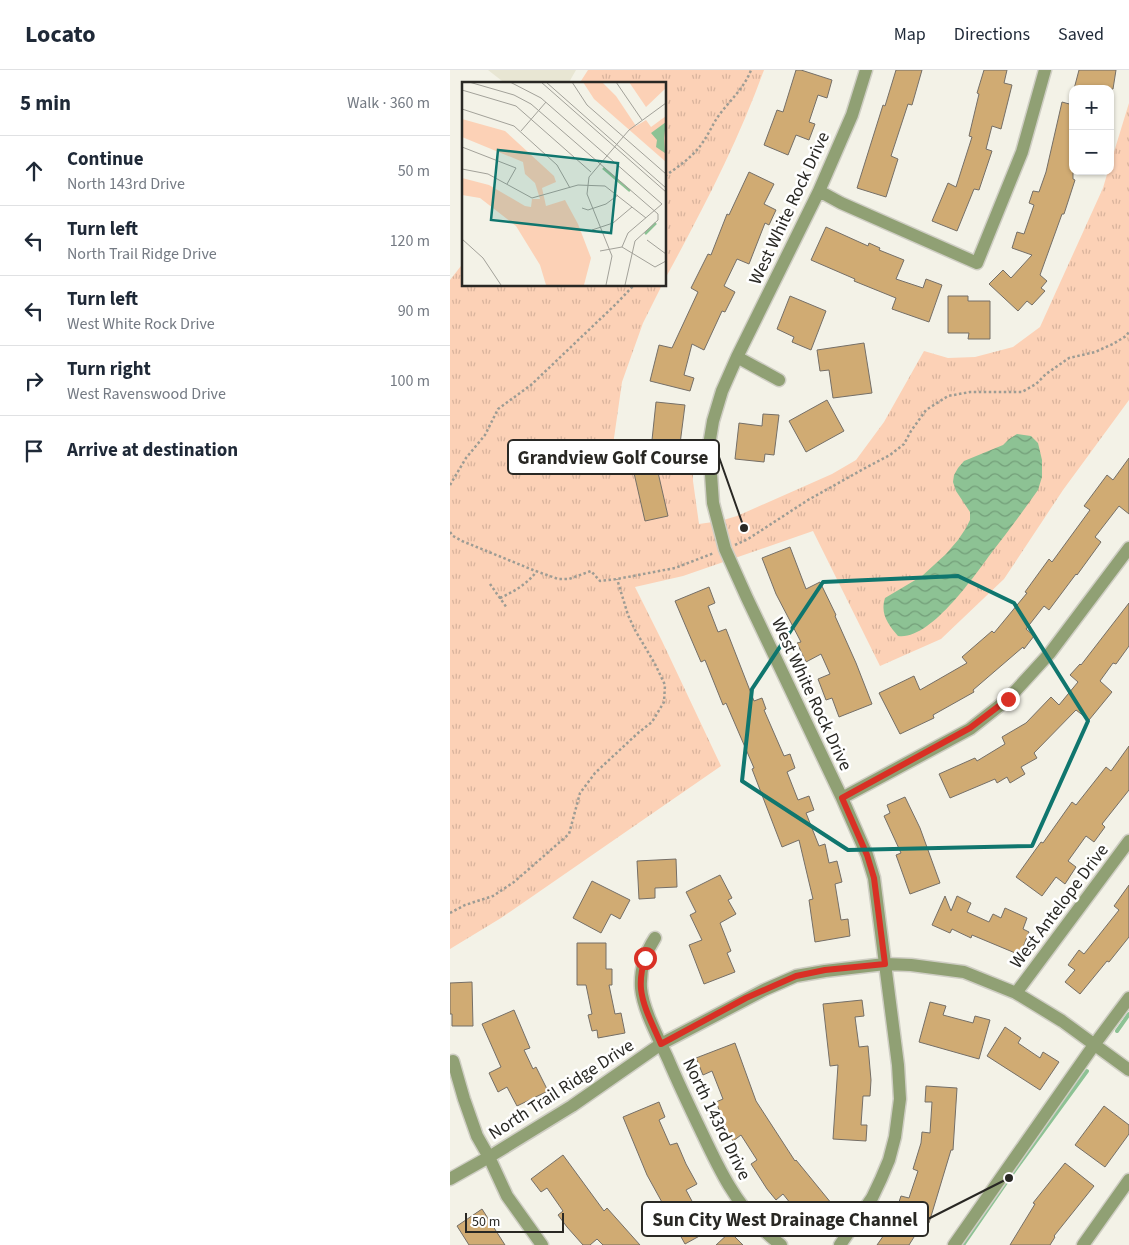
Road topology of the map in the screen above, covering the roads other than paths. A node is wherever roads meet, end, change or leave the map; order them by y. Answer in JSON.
{"nodes":[{"id":1,"x":866,"y":70,"type":"edge"},
{"id":2,"x":1045,"y":70,"type":"edge"},
{"id":3,"x":819,"y":191,"type":"junction"},
{"id":4,"x":737,"y":357,"type":"junction"},
{"id":5,"x":780,"y":380,"type":"dead end"},
{"id":6,"x":1129,"y":548,"type":"edge"},
{"id":7,"x":842,"y":798,"type":"junction"},
{"id":8,"x":1129,"y":841,"type":"edge"},
{"id":9,"x":655,"y":938,"type":"dead end"},
{"id":10,"x":885,"y":964,"type":"junction"},
{"id":11,"x":1016,"y":993,"type":"junction"},
{"id":12,"x":1129,"y":998,"type":"edge"},
{"id":13,"x":661,"y":1044,"type":"junction"},
{"id":14,"x":1095,"y":1046,"type":"junction"},
{"id":15,"x":453,"y":1061,"type":"dead end"},
{"id":16,"x":1129,"y":1070,"type":"edge"},
{"id":17,"x":489,"y":1157,"type":"junction"},
{"id":18,"x":450,"y":1179,"type":"edge"},
{"id":19,"x":1129,"y":1180,"type":"edge"},
{"id":20,"x":542,"y":1245,"type":"edge"},
{"id":21,"x":781,"y":1245,"type":"edge"},
{"id":22,"x":840,"y":1245,"type":"edge"},
{"id":23,"x":954,"y":1245,"type":"edge"},
{"id":24,"x":1083,"y":1245,"type":"edge"}],
"edges":[{"from":1,"to":3,"type":"street","name":"West White Rock Drive"},
{"from":2,"to":3,"type":"street"},
{"from":3,"to":4,"type":"street","name":"West White Rock Drive"},
{"from":4,"to":5,"type":"street"},
{"from":4,"to":7,"type":"street","name":"West White Rock Drive"},
{"from":6,"to":7,"type":"street"},
{"from":7,"to":10,"type":"street","name":"West White Rock Drive"},
{"from":8,"to":11,"type":"street","name":"West Antelope Drive"},
{"from":9,"to":13,"type":"street","name":"North 143rd Drive"},
{"from":10,"to":11,"type":"street","name":"North Trail Ridge Drive"},
{"from":10,"to":13,"type":"street","name":"North Trail Ridge Drive"},
{"from":10,"to":22,"type":"street","name":"West White Rock Drive"},
{"from":11,"to":14,"type":"street","name":"North Trail Ridge Drive"},
{"from":12,"to":14,"type":"street"},
{"from":13,"to":17,"type":"street","name":"North Trail Ridge Drive"},
{"from":13,"to":21,"type":"street","name":"North 143rd Drive"},
{"from":14,"to":16,"type":"street","name":"North Trail Ridge Drive"},
{"from":14,"to":23,"type":"street"},
{"from":15,"to":17,"type":"street"},
{"from":17,"to":18,"type":"street","name":"North Trail Ridge Drive"},
{"from":17,"to":20,"type":"street"},
{"from":19,"to":24,"type":"street"}]}
